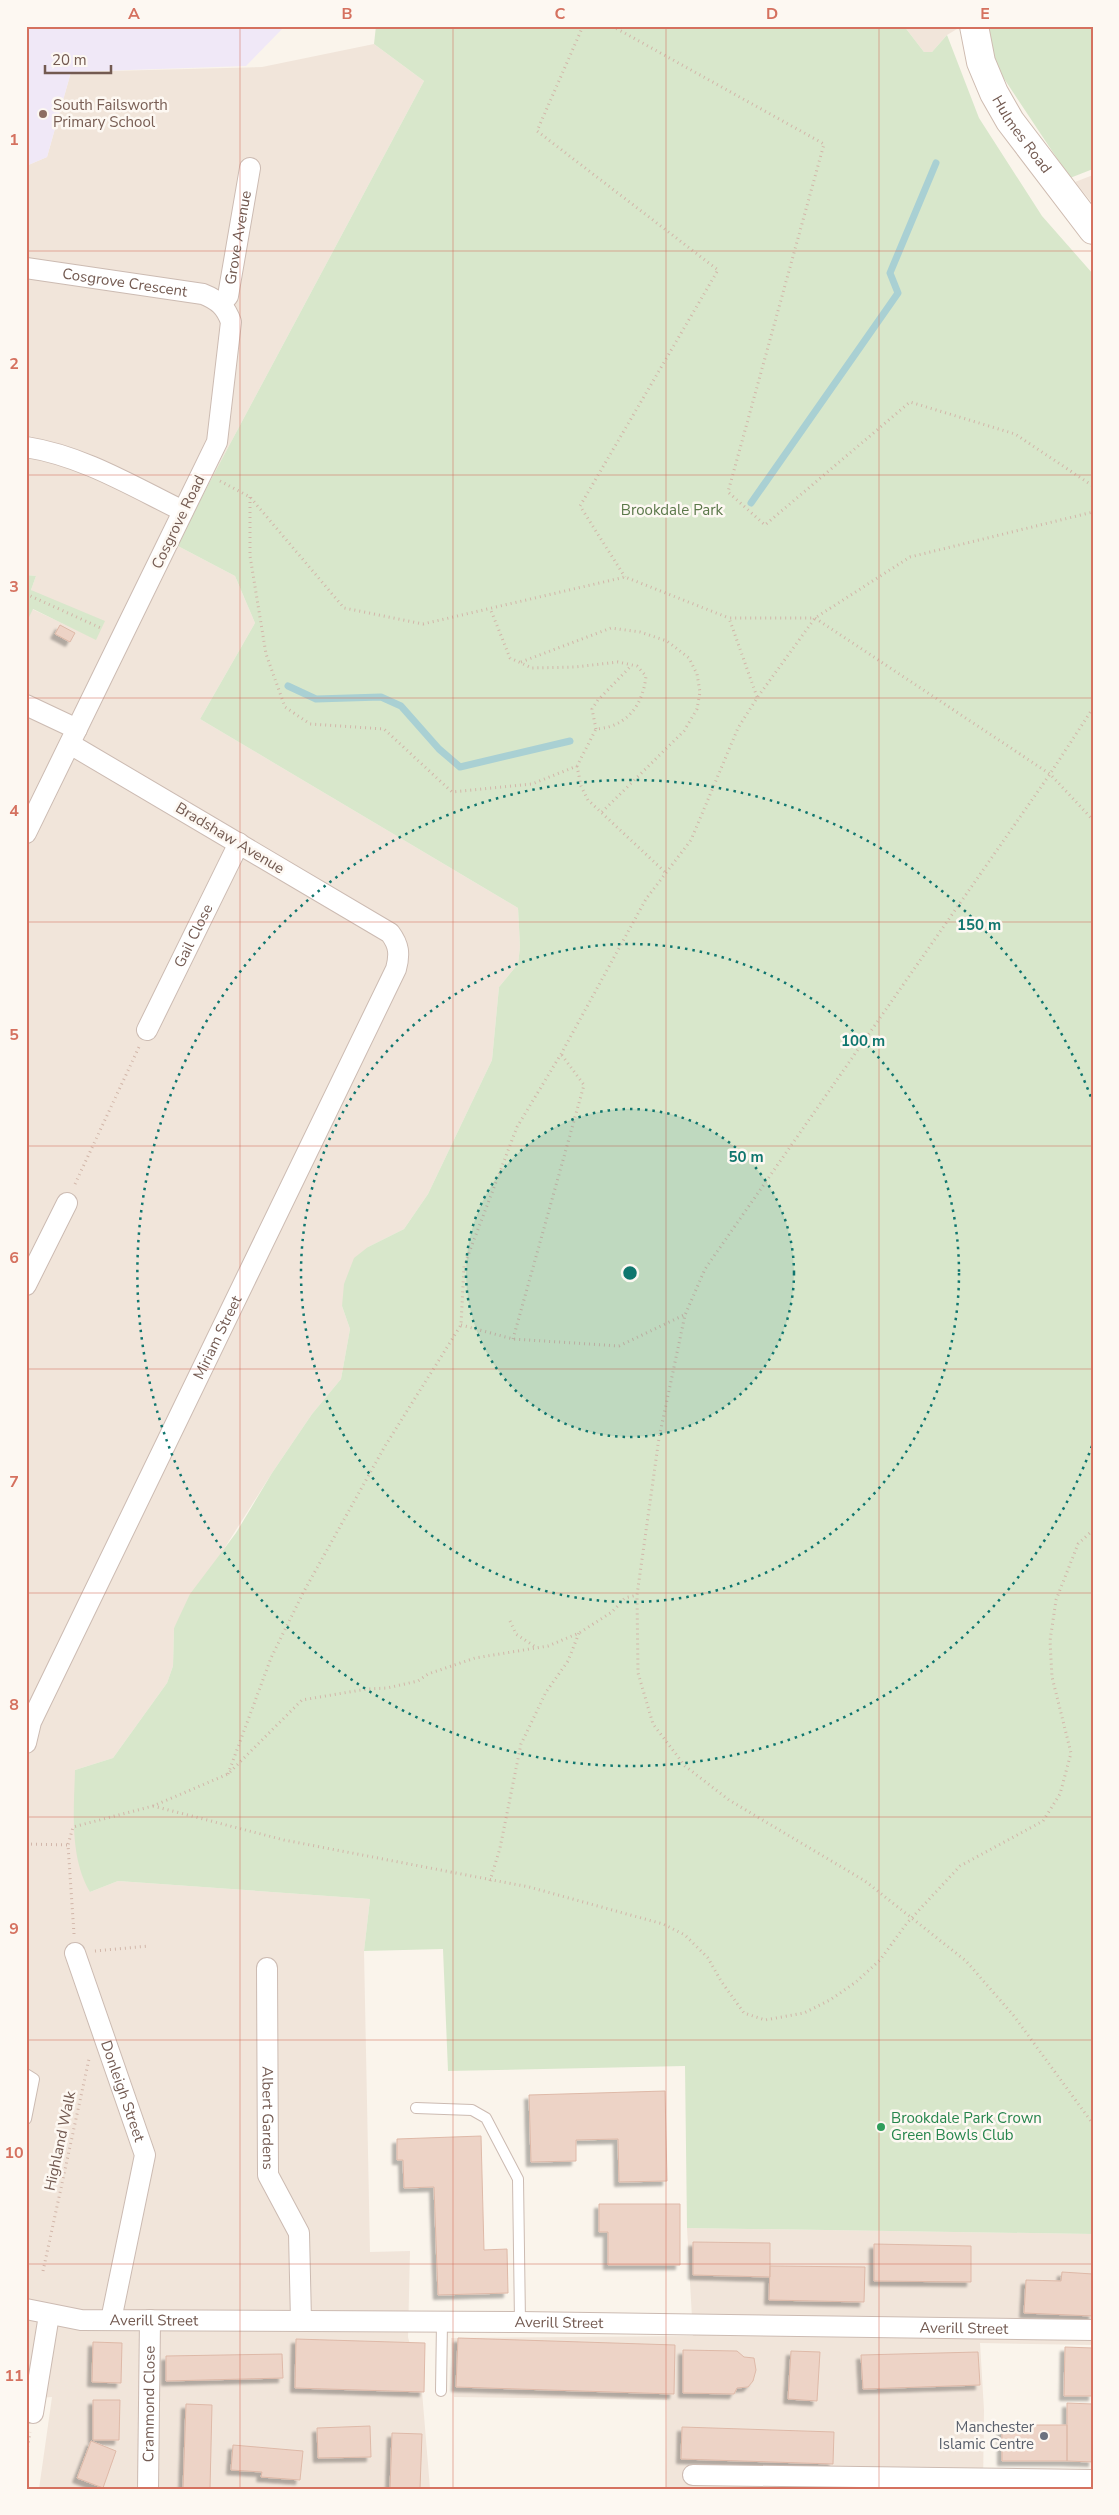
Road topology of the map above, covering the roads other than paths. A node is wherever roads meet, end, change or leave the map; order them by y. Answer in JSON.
{"nodes":[{"id":1,"x":974,"y":26,"type":"edge"},
{"id":2,"x":250,"y":168,"type":"dead end"},
{"id":3,"x":1093,"y":230,"type":"edge"},
{"id":4,"x":26,"y":268,"type":"edge"},
{"id":5,"x":221,"y":304,"type":"junction"},
{"id":6,"x":26,"y":447,"type":"edge"},
{"id":7,"x":183,"y":511,"type":"junction"},
{"id":8,"x":26,"y":705,"type":"edge"},
{"id":9,"x":74,"y":736,"type":"junction"},
{"id":10,"x":26,"y":833,"type":"edge"},
{"id":11,"x":239,"y":843,"type":"junction"},
{"id":12,"x":390,"y":932,"type":"joint"},
{"id":13,"x":147,"y":1030,"type":"road end"},
{"id":14,"x":67,"y":1203,"type":"road end"},
{"id":15,"x":26,"y":1285,"type":"edge"},
{"id":16,"x":29,"y":1721,"type":"edge"},
{"id":17,"x":26,"y":1743,"type":"edge"},
{"id":18,"x":75,"y":1953,"type":"road end"},
{"id":19,"x":267,"y":1968,"type":"dead end"},
{"id":20,"x":26,"y":2074,"type":"edge"},
{"id":21,"x":416,"y":2108,"type":"dead end"},
{"id":22,"x":26,"y":2118,"type":"edge"},
{"id":23,"x":26,"y":2309,"type":"edge"},
{"id":24,"x":49,"y":2314,"type":"junction"},
{"id":25,"x":111,"y":2320,"type":"junction"},
{"id":26,"x":150,"y":2320,"type":"junction"},
{"id":27,"x":302,"y":2321,"type":"junction"},
{"id":28,"x":442,"y":2322,"type":"junction"},
{"id":29,"x":520,"y":2322,"type":"junction"},
{"id":30,"x":1093,"y":2330,"type":"edge"},
{"id":31,"x":441,"y":2391,"type":"dead end"},
{"id":32,"x":32,"y":2401,"type":"edge"},
{"id":33,"x":693,"y":2475,"type":"dead end"},
{"id":34,"x":1093,"y":2480,"type":"edge"},
{"id":35,"x":148,"y":2489,"type":"edge"}],
"edges":[{"from":1,"to":3,"type":"street","name":"Hulmes Road"},
{"from":2,"to":5,"type":"street","name":"Grove Avenue"},
{"from":4,"to":5,"type":"street","name":"Cosgrove Crescent"},
{"from":5,"to":7,"type":"street","name":"Cosgrove Road"},
{"from":6,"to":7,"type":"street"},
{"from":7,"to":9,"type":"street","name":"Cosgrove Road"},
{"from":8,"to":9,"type":"street","name":"Bradshaw Avenue"},
{"from":9,"to":10,"type":"street","name":"Cosgrove Road"},
{"from":9,"to":11,"type":"street","name":"Bradshaw Avenue"},
{"from":11,"to":12,"type":"street","name":"Bradshaw Avenue"},
{"from":11,"to":13,"type":"street","name":"Gail Close"},
{"from":12,"to":16,"type":"street","name":"Miriam Street"},
{"from":14,"to":15,"type":"street"},
{"from":16,"to":17,"type":"street","name":"Miriam Street"},
{"from":18,"to":25,"type":"street","name":"Donleigh Street"},
{"from":19,"to":27,"type":"street","name":"Albert Gardens"},
{"from":20,"to":22,"type":"lane"},
{"from":21,"to":29,"type":"lane"},
{"from":23,"to":24,"type":"street","name":"Averill Street"},
{"from":24,"to":25,"type":"street","name":"Averill Street"},
{"from":24,"to":32,"type":"street"},
{"from":25,"to":26,"type":"street","name":"Averill Street"},
{"from":26,"to":27,"type":"street","name":"Averill Street"},
{"from":26,"to":35,"type":"street","name":"Crammond Close"},
{"from":27,"to":28,"type":"street","name":"Averill Street"},
{"from":28,"to":29,"type":"street","name":"Averill Street"},
{"from":28,"to":31,"type":"lane"},
{"from":29,"to":30,"type":"street","name":"Averill Street"},
{"from":33,"to":34,"type":"street"}]}
